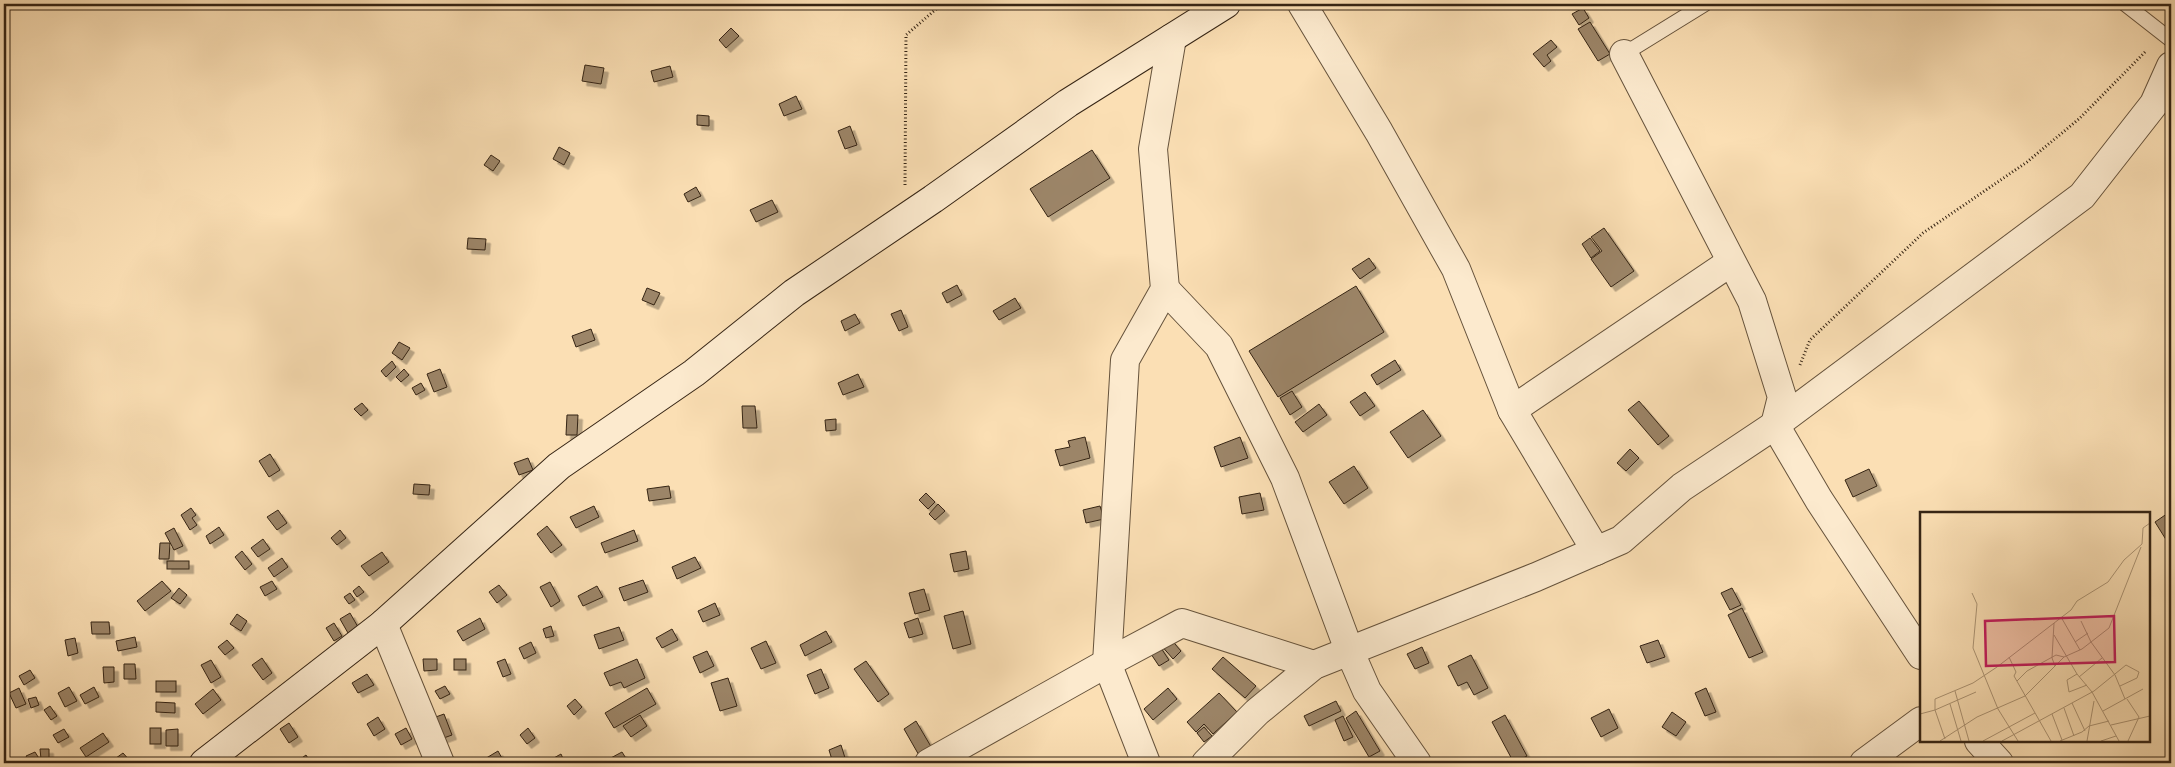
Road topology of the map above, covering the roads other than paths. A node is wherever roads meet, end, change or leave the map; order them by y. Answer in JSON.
{"nodes":[{"id":1,"x":1226,"y":4,"type":"edge"},
{"id":2,"x":1302,"y":4,"type":"edge"},
{"id":3,"x":1705,"y":4,"type":"edge"},
{"id":4,"x":2125,"y":4,"type":"edge"},
{"id":5,"x":2166,"y":36,"type":"edge"},
{"id":6,"x":1172,"y":38,"type":"junction"},
{"id":7,"x":1624,"y":54,"type":"joint"},
{"id":8,"x":2171,"y":66,"type":"edge"},
{"id":9,"x":1731,"y":262,"type":"junction"},
{"id":10,"x":1165,"y":289,"type":"junction"},
{"id":11,"x":1512,"y":410,"type":"junction"},
{"id":12,"x":1775,"y":425,"type":"junction"},
{"id":13,"x":1596,"y":551,"type":"junction"},
{"id":14,"x":383,"y":624,"type":"junction"},
{"id":15,"x":1349,"y":650,"type":"junction"},
{"id":16,"x":1920,"y":653,"type":"edge"},
{"id":17,"x":1107,"y":663,"type":"junction"},
{"id":18,"x":1314,"y":665,"type":"junction"},
{"id":19,"x":1920,"y":722,"type":"edge"},
{"id":20,"x":1980,"y":742,"type":"edge"},
{"id":21,"x":204,"y":763,"type":"edge"},
{"id":22,"x":440,"y":763,"type":"edge"},
{"id":23,"x":929,"y":763,"type":"edge"},
{"id":24,"x":1146,"y":763,"type":"edge"},
{"id":25,"x":1206,"y":763,"type":"edge"},
{"id":26,"x":1416,"y":763,"type":"edge"},
{"id":27,"x":1864,"y":763,"type":"edge"},
{"id":28,"x":1998,"y":763,"type":"edge"}],
"edges":[{"from":1,"to":6,"type":"street"},
{"from":2,"to":11,"type":"street"},
{"from":3,"to":7,"type":"lane"},
{"from":4,"to":5,"type":"lane"},
{"from":6,"to":10,"type":"street"},
{"from":6,"to":14,"type":"street"},
{"from":7,"to":9,"type":"street"},
{"from":8,"to":12,"type":"street"},
{"from":9,"to":11,"type":"street"},
{"from":9,"to":12,"type":"street"},
{"from":10,"to":15,"type":"street"},
{"from":10,"to":17,"type":"street"},
{"from":11,"to":13,"type":"street"},
{"from":12,"to":13,"type":"street"},
{"from":12,"to":16,"type":"street"},
{"from":13,"to":15,"type":"street"},
{"from":14,"to":21,"type":"street"},
{"from":14,"to":22,"type":"street"},
{"from":15,"to":18,"type":"street"},
{"from":15,"to":26,"type":"street"},
{"from":17,"to":18,"type":"street"},
{"from":17,"to":23,"type":"street"},
{"from":17,"to":24,"type":"street"},
{"from":18,"to":25,"type":"street"},
{"from":19,"to":27,"type":"street"},
{"from":20,"to":28,"type":"street"}]}
